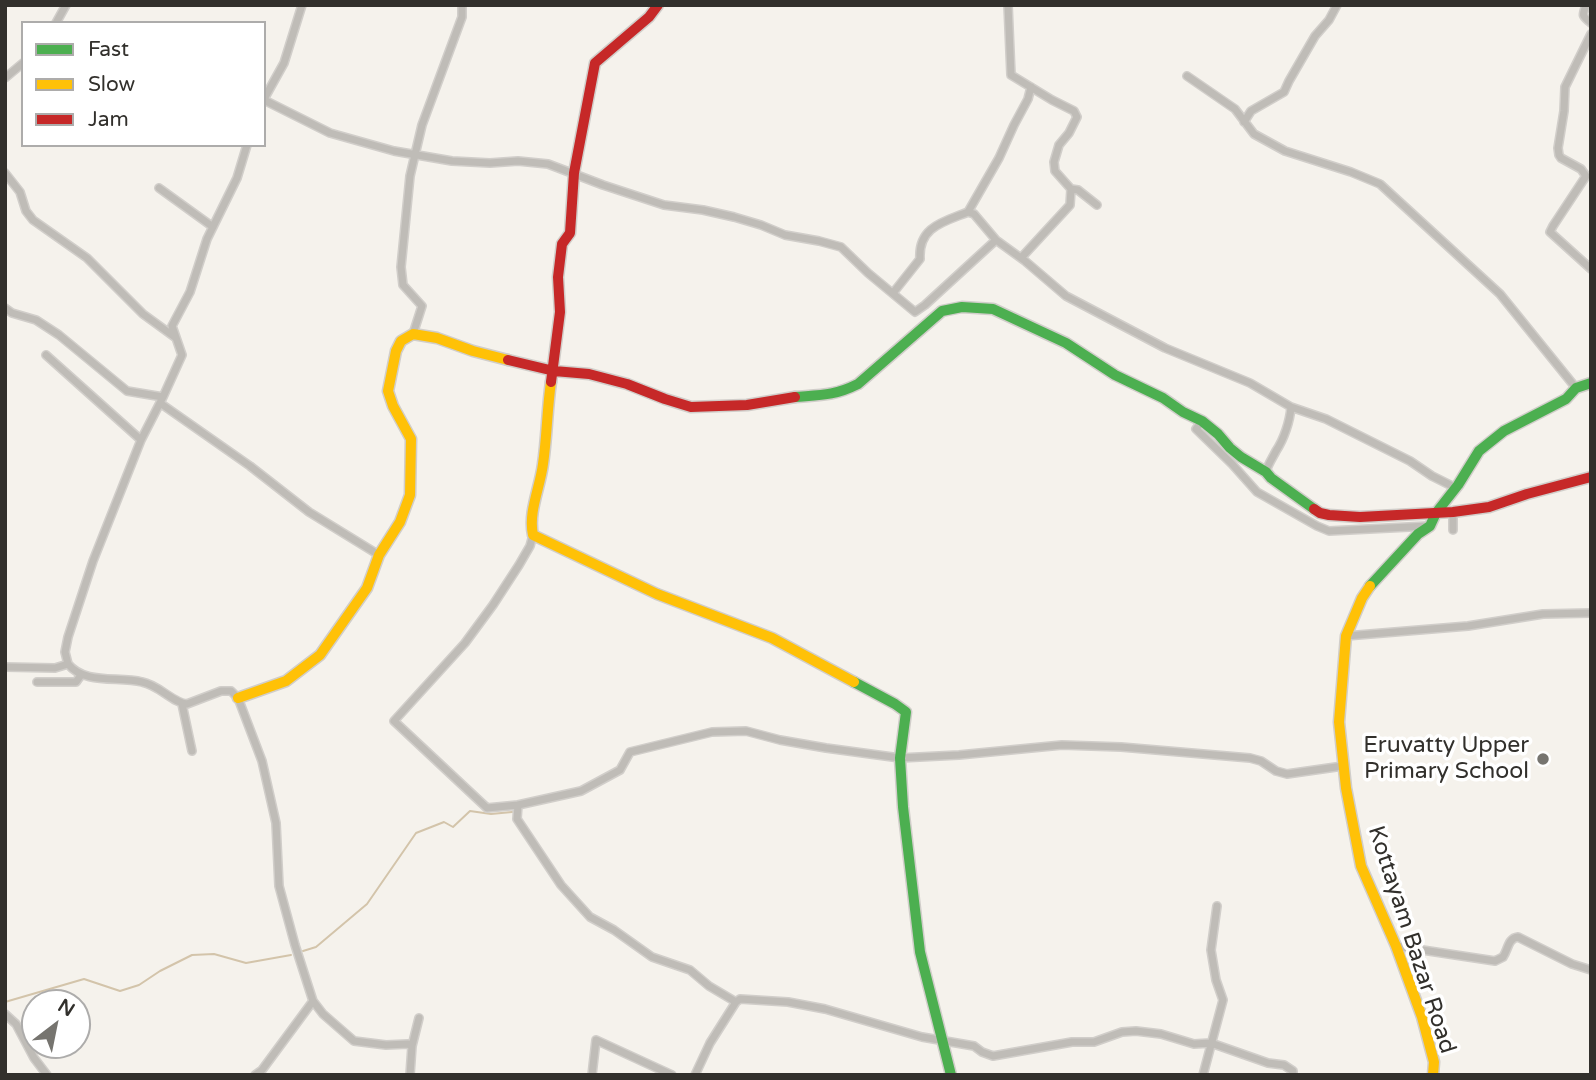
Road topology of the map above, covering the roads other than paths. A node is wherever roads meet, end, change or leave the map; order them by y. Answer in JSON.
{"nodes":[{"id":1,"x":66,"y":5,"type":"edge"},
{"id":2,"x":302,"y":5,"type":"edge"},
{"id":3,"x":463,"y":5,"type":"edge"},
{"id":4,"x":658,"y":5,"type":"edge"},
{"id":5,"x":1008,"y":5,"type":"edge"},
{"id":6,"x":1337,"y":5,"type":"edge"},
{"id":7,"x":1586,"y":5,"type":"edge"},
{"id":8,"x":57,"y":21,"type":"edge"},
{"id":9,"x":1591,"y":23,"type":"edge"},
{"id":10,"x":1591,"y":34,"type":"edge"},
{"id":11,"x":21,"y":65,"type":"edge"},
{"id":12,"x":1188,"y":76,"type":"dead end"},
{"id":13,"x":5,"y":78,"type":"edge"},
{"id":14,"x":1031,"y":87,"type":"junction"},
{"id":15,"x":266,"y":95,"type":"edge"},
{"id":16,"x":266,"y":100,"type":"edge"},
{"id":17,"x":1244,"y":122,"type":"junction"},
{"id":18,"x":246,"y":147,"type":"edge"},
{"id":19,"x":414,"y":155,"type":"junction"},
{"id":20,"x":5,"y":173,"type":"edge"},
{"id":21,"x":574,"y":173,"type":"junction"},
{"id":22,"x":159,"y":188,"type":"dead end"},
{"id":23,"x":1071,"y":189,"type":"junction"},
{"id":24,"x":1097,"y":205,"type":"dead end"},
{"id":25,"x":968,"y":212,"type":"junction"},
{"id":26,"x":213,"y":227,"type":"junction"},
{"id":27,"x":996,"y":240,"type":"junction"},
{"id":28,"x":1021,"y":258,"type":"junction"},
{"id":29,"x":1591,"y":269,"type":"edge"},
{"id":30,"x":893,"y":293,"type":"junction"},
{"id":31,"x":5,"y":308,"type":"edge"},
{"id":32,"x":915,"y":312,"type":"junction"},
{"id":33,"x":928,"y":322,"type":"junction"},
{"id":34,"x":413,"y":334,"type":"junction"},
{"id":35,"x":176,"y":338,"type":"junction"},
{"id":36,"x":46,"y":355,"type":"dead end"},
{"id":37,"x":554,"y":371,"type":"junction"},
{"id":38,"x":1591,"y":383,"type":"edge"},
{"id":39,"x":1576,"y":388,"type":"junction"},
{"id":40,"x":161,"y":400,"type":"junction"},
{"id":41,"x":1291,"y":407,"type":"junction"},
{"id":42,"x":1202,"y":421,"type":"junction"},
{"id":43,"x":141,"y":440,"type":"junction"},
{"id":44,"x":1266,"y":472,"type":"junction"},
{"id":45,"x":1591,"y":477,"type":"edge"},
{"id":46,"x":1456,"y":488,"type":"junction"},
{"id":47,"x":1453,"y":512,"type":"junction"},
{"id":48,"x":1435,"y":514,"type":"junction"},
{"id":49,"x":1430,"y":526,"type":"junction"},
{"id":50,"x":1453,"y":530,"type":"dead end"},
{"id":51,"x":533,"y":535,"type":"junction"},
{"id":52,"x":379,"y":555,"type":"junction"},
{"id":53,"x":1591,"y":613,"type":"edge"},
{"id":54,"x":1346,"y":636,"type":"junction"},
{"id":55,"x":68,"y":664,"type":"junction"},
{"id":56,"x":5,"y":667,"type":"edge"},
{"id":57,"x":81,"y":675,"type":"junction"},
{"id":58,"x":37,"y":682,"type":"dead end"},
{"id":59,"x":238,"y":698,"type":"junction"},
{"id":60,"x":182,"y":704,"type":"junction"},
{"id":61,"x":192,"y":751,"type":"dead end"},
{"id":62,"x":900,"y":758,"type":"junction"},
{"id":63,"x":1343,"y":766,"type":"junction"},
{"id":64,"x":518,"y":805,"type":"junction"},
{"id":65,"x":1217,"y":906,"type":"dead end"},
{"id":66,"x":1396,"y":946,"type":"junction"},
{"id":67,"x":1591,"y":970,"type":"edge"},
{"id":68,"x":313,"y":1001,"type":"junction"},
{"id":69,"x":736,"y":1002,"type":"junction"},
{"id":70,"x":5,"y":1014,"type":"edge"},
{"id":71,"x":419,"y":1018,"type":"dead end"},
{"id":72,"x":942,"y":1041,"type":"junction"},
{"id":73,"x":1210,"y":1043,"type":"junction"},
{"id":74,"x":412,"y":1046,"type":"junction"},
{"id":75,"x":47,"y":1075,"type":"edge"},
{"id":76,"x":255,"y":1075,"type":"edge"},
{"id":77,"x":410,"y":1075,"type":"edge"},
{"id":78,"x":592,"y":1075,"type":"edge"},
{"id":79,"x":672,"y":1075,"type":"edge"},
{"id":80,"x":695,"y":1075,"type":"edge"},
{"id":81,"x":951,"y":1075,"type":"edge"},
{"id":82,"x":1203,"y":1075,"type":"edge"},
{"id":83,"x":1293,"y":1075,"type":"edge"},
{"id":84,"x":1433,"y":1075,"type":"edge"}],
"edges":[{"from":1,"to":8,"type":"street"},
{"from":2,"to":15,"type":"street"},
{"from":3,"to":19,"type":"street"},
{"from":4,"to":21,"type":"street"},
{"from":5,"to":14,"type":"street"},
{"from":6,"to":17,"type":"street"},
{"from":7,"to":9,"type":"street"},
{"from":10,"to":29,"type":"street"},
{"from":11,"to":13,"type":"street"},
{"from":12,"to":17,"type":"street"},
{"from":14,"to":23,"type":"street"},
{"from":14,"to":25,"type":"street"},
{"from":16,"to":19,"type":"street"},
{"from":17,"to":39,"type":"street"},
{"from":18,"to":26,"type":"street"},
{"from":19,"to":21,"type":"street"},
{"from":19,"to":34,"type":"street"},
{"from":20,"to":35,"type":"street"},
{"from":21,"to":30,"type":"street"},
{"from":21,"to":37,"type":"street"},
{"from":22,"to":26,"type":"street"},
{"from":23,"to":24,"type":"street"},
{"from":23,"to":28,"type":"street"},
{"from":25,"to":27,"type":"street"},
{"from":25,"to":30,"type":"street"},
{"from":26,"to":35,"type":"street"},
{"from":27,"to":28,"type":"street"},
{"from":27,"to":32,"type":"street"},
{"from":28,"to":41,"type":"street"},
{"from":30,"to":32,"type":"street"},
{"from":31,"to":40,"type":"street"},
{"from":32,"to":33,"type":"street"},
{"from":33,"to":37,"type":"street"},
{"from":33,"to":42,"type":"street"},
{"from":34,"to":37,"type":"street"},
{"from":34,"to":52,"type":"street"},
{"from":35,"to":40,"type":"street"},
{"from":36,"to":43,"type":"street"},
{"from":37,"to":51,"type":"street"},
{"from":38,"to":39,"type":"street","name":"Kottayam Bazar Road"},
{"from":39,"to":46,"type":"street","name":"Kottayam Bazar Road"},
{"from":40,"to":43,"type":"street"},
{"from":40,"to":52,"type":"street"},
{"from":41,"to":44,"type":"street"},
{"from":41,"to":46,"type":"street"},
{"from":42,"to":44,"type":"street"},
{"from":42,"to":49,"type":"street"},
{"from":43,"to":55,"type":"street"},
{"from":44,"to":48,"type":"street"},
{"from":45,"to":47,"type":"street"},
{"from":46,"to":48,"type":"street","name":"Kottayam Bazar Road"},
{"from":47,"to":48,"type":"street"},
{"from":47,"to":50,"type":"street"},
{"from":48,"to":49,"type":"street","name":"Kottayam Bazar Road"},
{"from":49,"to":54,"type":"street","name":"Kottayam Bazar Road"},
{"from":51,"to":62,"type":"street"},
{"from":51,"to":64,"type":"street"},
{"from":52,"to":59,"type":"street"},
{"from":53,"to":54,"type":"street"},
{"from":54,"to":63,"type":"street","name":"Kottayam Bazar Road"},
{"from":55,"to":56,"type":"street"},
{"from":55,"to":57,"type":"street"},
{"from":57,"to":58,"type":"street"},
{"from":57,"to":60,"type":"street"},
{"from":59,"to":60,"type":"street"},
{"from":59,"to":68,"type":"street"},
{"from":60,"to":61,"type":"street"},
{"from":62,"to":63,"type":"street"},
{"from":62,"to":64,"type":"street"},
{"from":62,"to":72,"type":"street"},
{"from":63,"to":66,"type":"street","name":"Kottayam Bazar Road"},
{"from":64,"to":69,"type":"street"},
{"from":65,"to":73,"type":"street"},
{"from":66,"to":67,"type":"street"},
{"from":66,"to":84,"type":"street","name":"Kottayam Bazar Road"},
{"from":68,"to":74,"type":"street"},
{"from":68,"to":76,"type":"street"},
{"from":69,"to":72,"type":"street"},
{"from":69,"to":80,"type":"street"},
{"from":70,"to":75,"type":"street"},
{"from":71,"to":74,"type":"street"},
{"from":72,"to":73,"type":"street"},
{"from":72,"to":81,"type":"street"},
{"from":73,"to":82,"type":"street"},
{"from":73,"to":83,"type":"street"},
{"from":74,"to":77,"type":"street"},
{"from":78,"to":79,"type":"street"}]}
